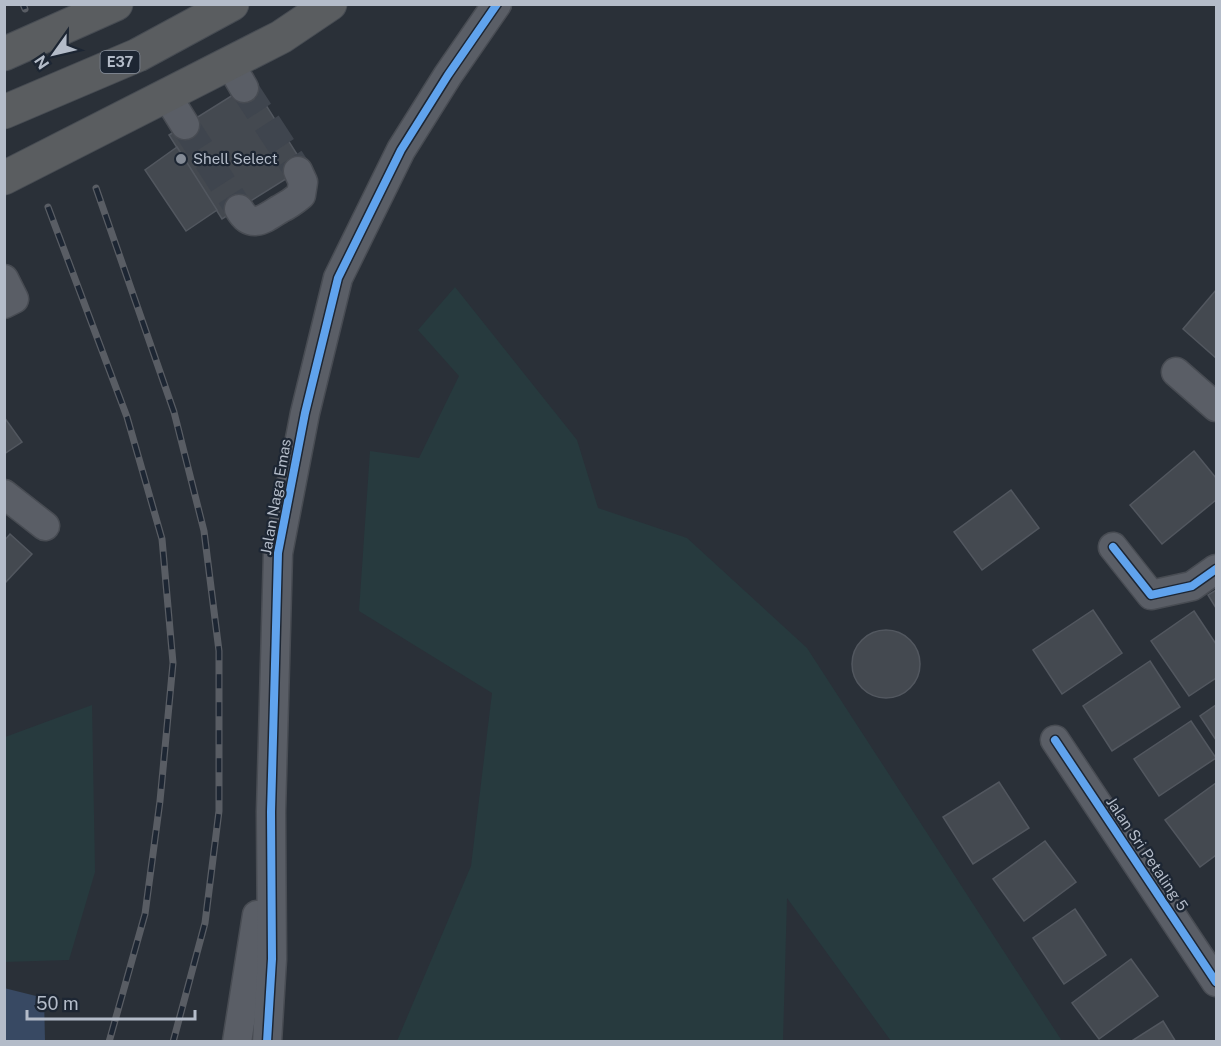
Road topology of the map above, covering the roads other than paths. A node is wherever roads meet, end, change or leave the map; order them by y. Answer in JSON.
{"nodes":[{"id":1,"x":116,"y":4,"type":"edge"},
{"id":2,"x":232,"y":4,"type":"edge"},
{"id":3,"x":330,"y":4,"type":"edge"},
{"id":4,"x":497,"y":4,"type":"edge"},
{"id":5,"x":4,"y":54,"type":"edge"},
{"id":6,"x":167,"y":96,"type":"junction"},
{"id":7,"x":4,"y":112,"type":"edge"},
{"id":8,"x":185,"y":125,"type":"tunnel mouth"},
{"id":9,"x":298,"y":171,"type":"tunnel mouth"},
{"id":10,"x":4,"y":178,"type":"edge"},
{"id":11,"x":239,"y":209,"type":"tunnel mouth"},
{"id":12,"x":4,"y":279,"type":"edge"},
{"id":13,"x":4,"y":304,"type":"edge"},
{"id":14,"x":1176,"y":372,"type":"dead end"},
{"id":15,"x":1216,"y":407,"type":"edge"},
{"id":16,"x":4,"y":494,"type":"edge"},
{"id":17,"x":45,"y":526,"type":"dead end"},
{"id":18,"x":1113,"y":546,"type":"dead end"},
{"id":19,"x":1216,"y":569,"type":"edge"},
{"id":20,"x":1055,"y":740,"type":"dead end"},
{"id":21,"x":271,"y":812,"type":"junction"},
{"id":22,"x":1216,"y":982,"type":"edge"},
{"id":23,"x":237,"y":1041,"type":"edge"},
{"id":24,"x":267,"y":1041,"type":"edge"}],
"edges":[{"from":1,"to":5,"type":"highway"},
{"from":2,"to":7,"type":"highway","number":"E37"},
{"from":3,"to":6,"type":"highway"},
{"from":4,"to":21,"type":"street","name":"Jalan Naga Emas"},
{"from":6,"to":8,"type":"street"},
{"from":6,"to":10,"type":"highway"},
{"from":9,"to":11,"type":"street"},
{"from":12,"to":13,"type":"street"},
{"from":14,"to":15,"type":"street"},
{"from":16,"to":17,"type":"street"},
{"from":18,"to":19,"type":"street"},
{"from":20,"to":22,"type":"street","name":"Jalan Sri Petaling 5"},
{"from":21,"to":23,"type":"street","name":"Jalan Naga Emas"},
{"from":21,"to":24,"type":"street","name":"Jalan Naga Emas"}]}
